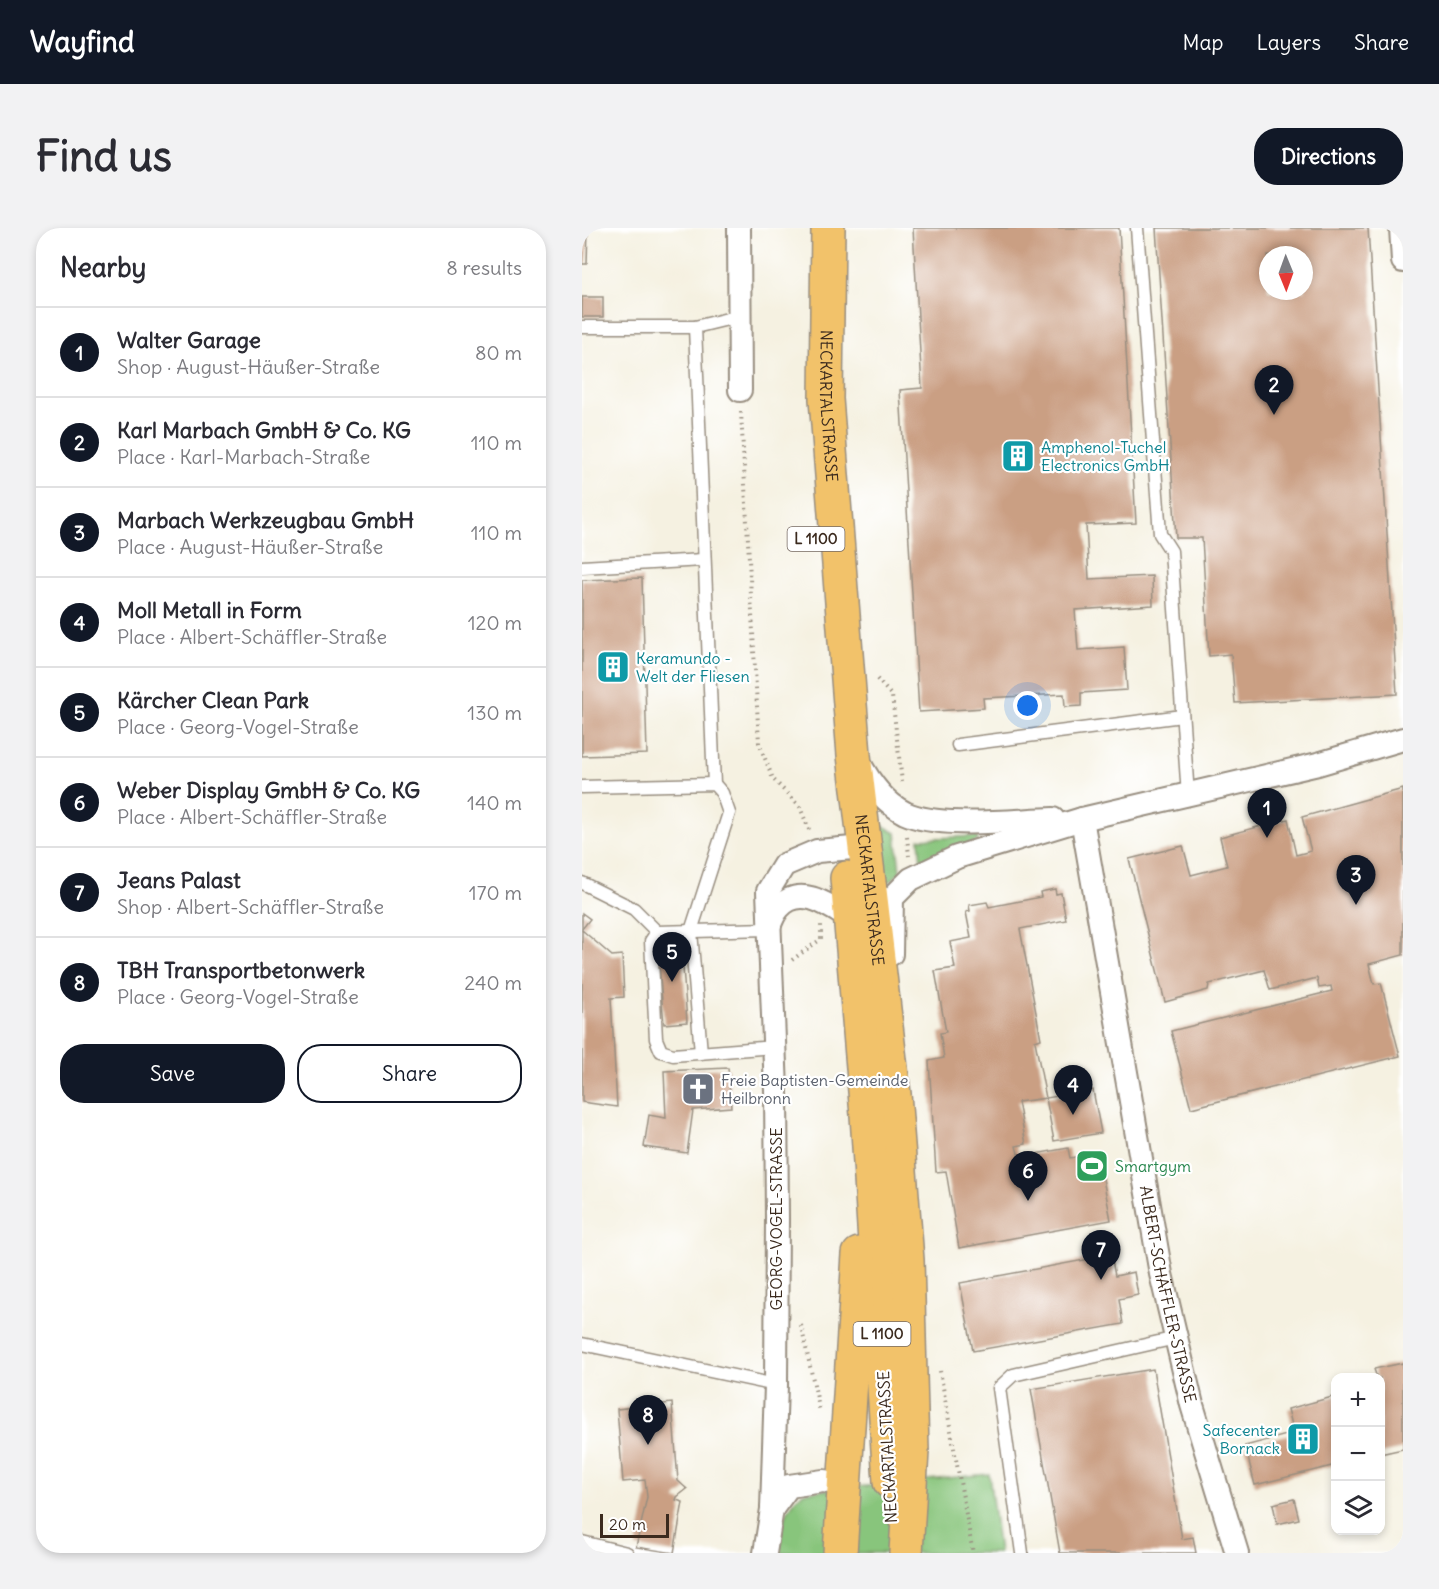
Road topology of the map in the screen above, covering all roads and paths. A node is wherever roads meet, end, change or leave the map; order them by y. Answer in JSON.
{"nodes":[{"id":1,"x":739,"y":228,"type":"edge"},
{"id":2,"x":808,"y":228,"type":"edge"},
{"id":3,"x":828,"y":228,"type":"edge"},
{"id":4,"x":1137,"y":228,"type":"edge"},
{"id":5,"x":1401,"y":228,"type":"edge"},
{"id":6,"x":1403,"y":261,"type":"edge"},
{"id":7,"x":740,"y":316,"type":"junction"},
{"id":8,"x":582,"y":327,"type":"edge"},
{"id":9,"x":694,"y":327,"type":"junction"},
{"id":10,"x":740,"y":390,"type":"joint"},
{"id":11,"x":703,"y":560,"type":"junction"},
{"id":12,"x":582,"y":567,"type":"edge"},
{"id":13,"x":1182,"y":716,"type":"junction"},
{"id":14,"x":1403,"y":740,"type":"edge"},
{"id":15,"x":958,"y":745,"type":"dead end"},
{"id":16,"x":854,"y":755,"type":"junction"},
{"id":17,"x":714,"y":784,"type":"junction"},
{"id":18,"x":582,"y":787,"type":"edge"},
{"id":19,"x":1188,"y":796,"type":"junction"},
{"id":20,"x":1082,"y":819,"type":"junction"},
{"id":21,"x":842,"y":849,"type":"junction"},
{"id":22,"x":582,"y":883,"type":"edge"},
{"id":23,"x":820,"y":899,"type":"junction"},
{"id":24,"x":850,"y":919,"type":"junction"},
{"id":25,"x":768,"y":929,"type":"junction"},
{"id":26,"x":691,"y":931,"type":"junction"},
{"id":27,"x":657,"y":932,"type":"junction"},
{"id":28,"x":789,"y":963,"type":"dead end"},
{"id":29,"x":774,"y":1047,"type":"junction"},
{"id":30,"x":701,"y":1053,"type":"junction"},
{"id":31,"x":894,"y":1094,"type":"junction"},
{"id":32,"x":867,"y":1115,"type":"junction"},
{"id":33,"x":801,"y":1323,"type":"dead end"},
{"id":34,"x":1176,"y":1338,"type":"junction"},
{"id":35,"x":582,"y":1344,"type":"edge"},
{"id":36,"x":776,"y":1385,"type":"junction"},
{"id":37,"x":823,"y":1424,"type":"dead end"},
{"id":38,"x":912,"y":1451,"type":"junction"},
{"id":39,"x":844,"y":1484,"type":"junction"},
{"id":40,"x":771,"y":1509,"type":"junction"},
{"id":41,"x":582,"y":1542,"type":"edge"},
{"id":42,"x":627,"y":1553,"type":"edge"},
{"id":43,"x":765,"y":1553,"type":"edge"},
{"id":44,"x":840,"y":1553,"type":"edge"},
{"id":45,"x":892,"y":1553,"type":"edge"},
{"id":46,"x":906,"y":1553,"type":"edge"},
{"id":47,"x":927,"y":1553,"type":"edge"},
{"id":48,"x":1022,"y":1553,"type":"edge"},
{"id":49,"x":1237,"y":1553,"type":"edge"}],
"edges":[{"from":1,"to":7,"type":"street"},
{"from":2,"to":21,"type":"main road","name":"NECKARTALSTRASSE","number":"L 1100"},
{"from":3,"to":16,"type":"main road","name":"NECKARTALSTRASSE","number":"L 1100"},
{"from":4,"to":13,"type":"lane"},
{"from":5,"to":6,"type":"street"},
{"from":7,"to":9,"type":"lane"},
{"from":7,"to":10,"type":"street"},
{"from":8,"to":9,"type":"lane"},
{"from":9,"to":11,"type":"lane"},
{"from":10,"to":21,"type":"path"},
{"from":11,"to":12,"type":"lane"},
{"from":11,"to":17,"type":"lane"},
{"from":13,"to":15,"type":"lane"},
{"from":13,"to":19,"type":"lane"},
{"from":14,"to":19,"type":"street"},
{"from":16,"to":20,"type":"street"},
{"from":16,"to":21,"type":"main road","name":"NECKARTALSTRASSE","number":"L 1100"},
{"from":17,"to":18,"type":"lane"},
{"from":17,"to":26,"type":"lane"},
{"from":19,"to":20,"type":"street"},
{"from":20,"to":31,"type":"street"},
{"from":20,"to":34,"type":"street","name":"ALBERT-SCHÄFFLER-STRASSE"},
{"from":21,"to":24,"type":"main road","name":"NECKARTALSTRASSE","number":"L 1100"},
{"from":21,"to":25,"type":"street","name":"GEORG-VOGEL-STRASSE"},
{"from":21,"to":31,"type":"main road","name":"NECKARTALSTRASSE","number":"L 1100"},
{"from":22,"to":27,"type":"lane"},
{"from":23,"to":24,"type":"street"},
{"from":23,"to":25,"type":"street"},
{"from":23,"to":28,"type":"path"},
{"from":24,"to":32,"type":"main road","name":"NECKARTALSTRASSE","number":"L 1100"},
{"from":25,"to":26,"type":"lane"},
{"from":25,"to":29,"type":"street","name":"GEORG-VOGEL-STRASSE"},
{"from":26,"to":27,"type":"lane"},
{"from":26,"to":30,"type":"lane"},
{"from":27,"to":30,"type":"lane"},
{"from":29,"to":30,"type":"lane"},
{"from":29,"to":36,"type":"street","name":"GEORG-VOGEL-STRASSE"},
{"from":31,"to":38,"type":"main road","name":"NECKARTALSTRASSE","number":"L 1100"},
{"from":32,"to":39,"type":"main road"},
{"from":32,"to":45,"type":"main road","name":"NECKARTALSTRASSE","number":"L 1100"},
{"from":33,"to":37,"type":"path"},
{"from":34,"to":48,"type":"lane"},
{"from":34,"to":49,"type":"street","name":"ALBERT-SCHÄFFLER-STRASSE"},
{"from":35,"to":36,"type":"lane"},
{"from":36,"to":40,"type":"street","name":"GEORG-VOGEL-STRASSE"},
{"from":38,"to":46,"type":"main road","name":"NECKARTALSTRASSE","number":"L 1100"},
{"from":38,"to":47,"type":"main road"},
{"from":39,"to":40,"type":"street"},
{"from":39,"to":44,"type":"main road"},
{"from":40,"to":43,"type":"street","name":"GEORG-VOGEL-STRASSE"},
{"from":41,"to":42,"type":"lane"}]}
